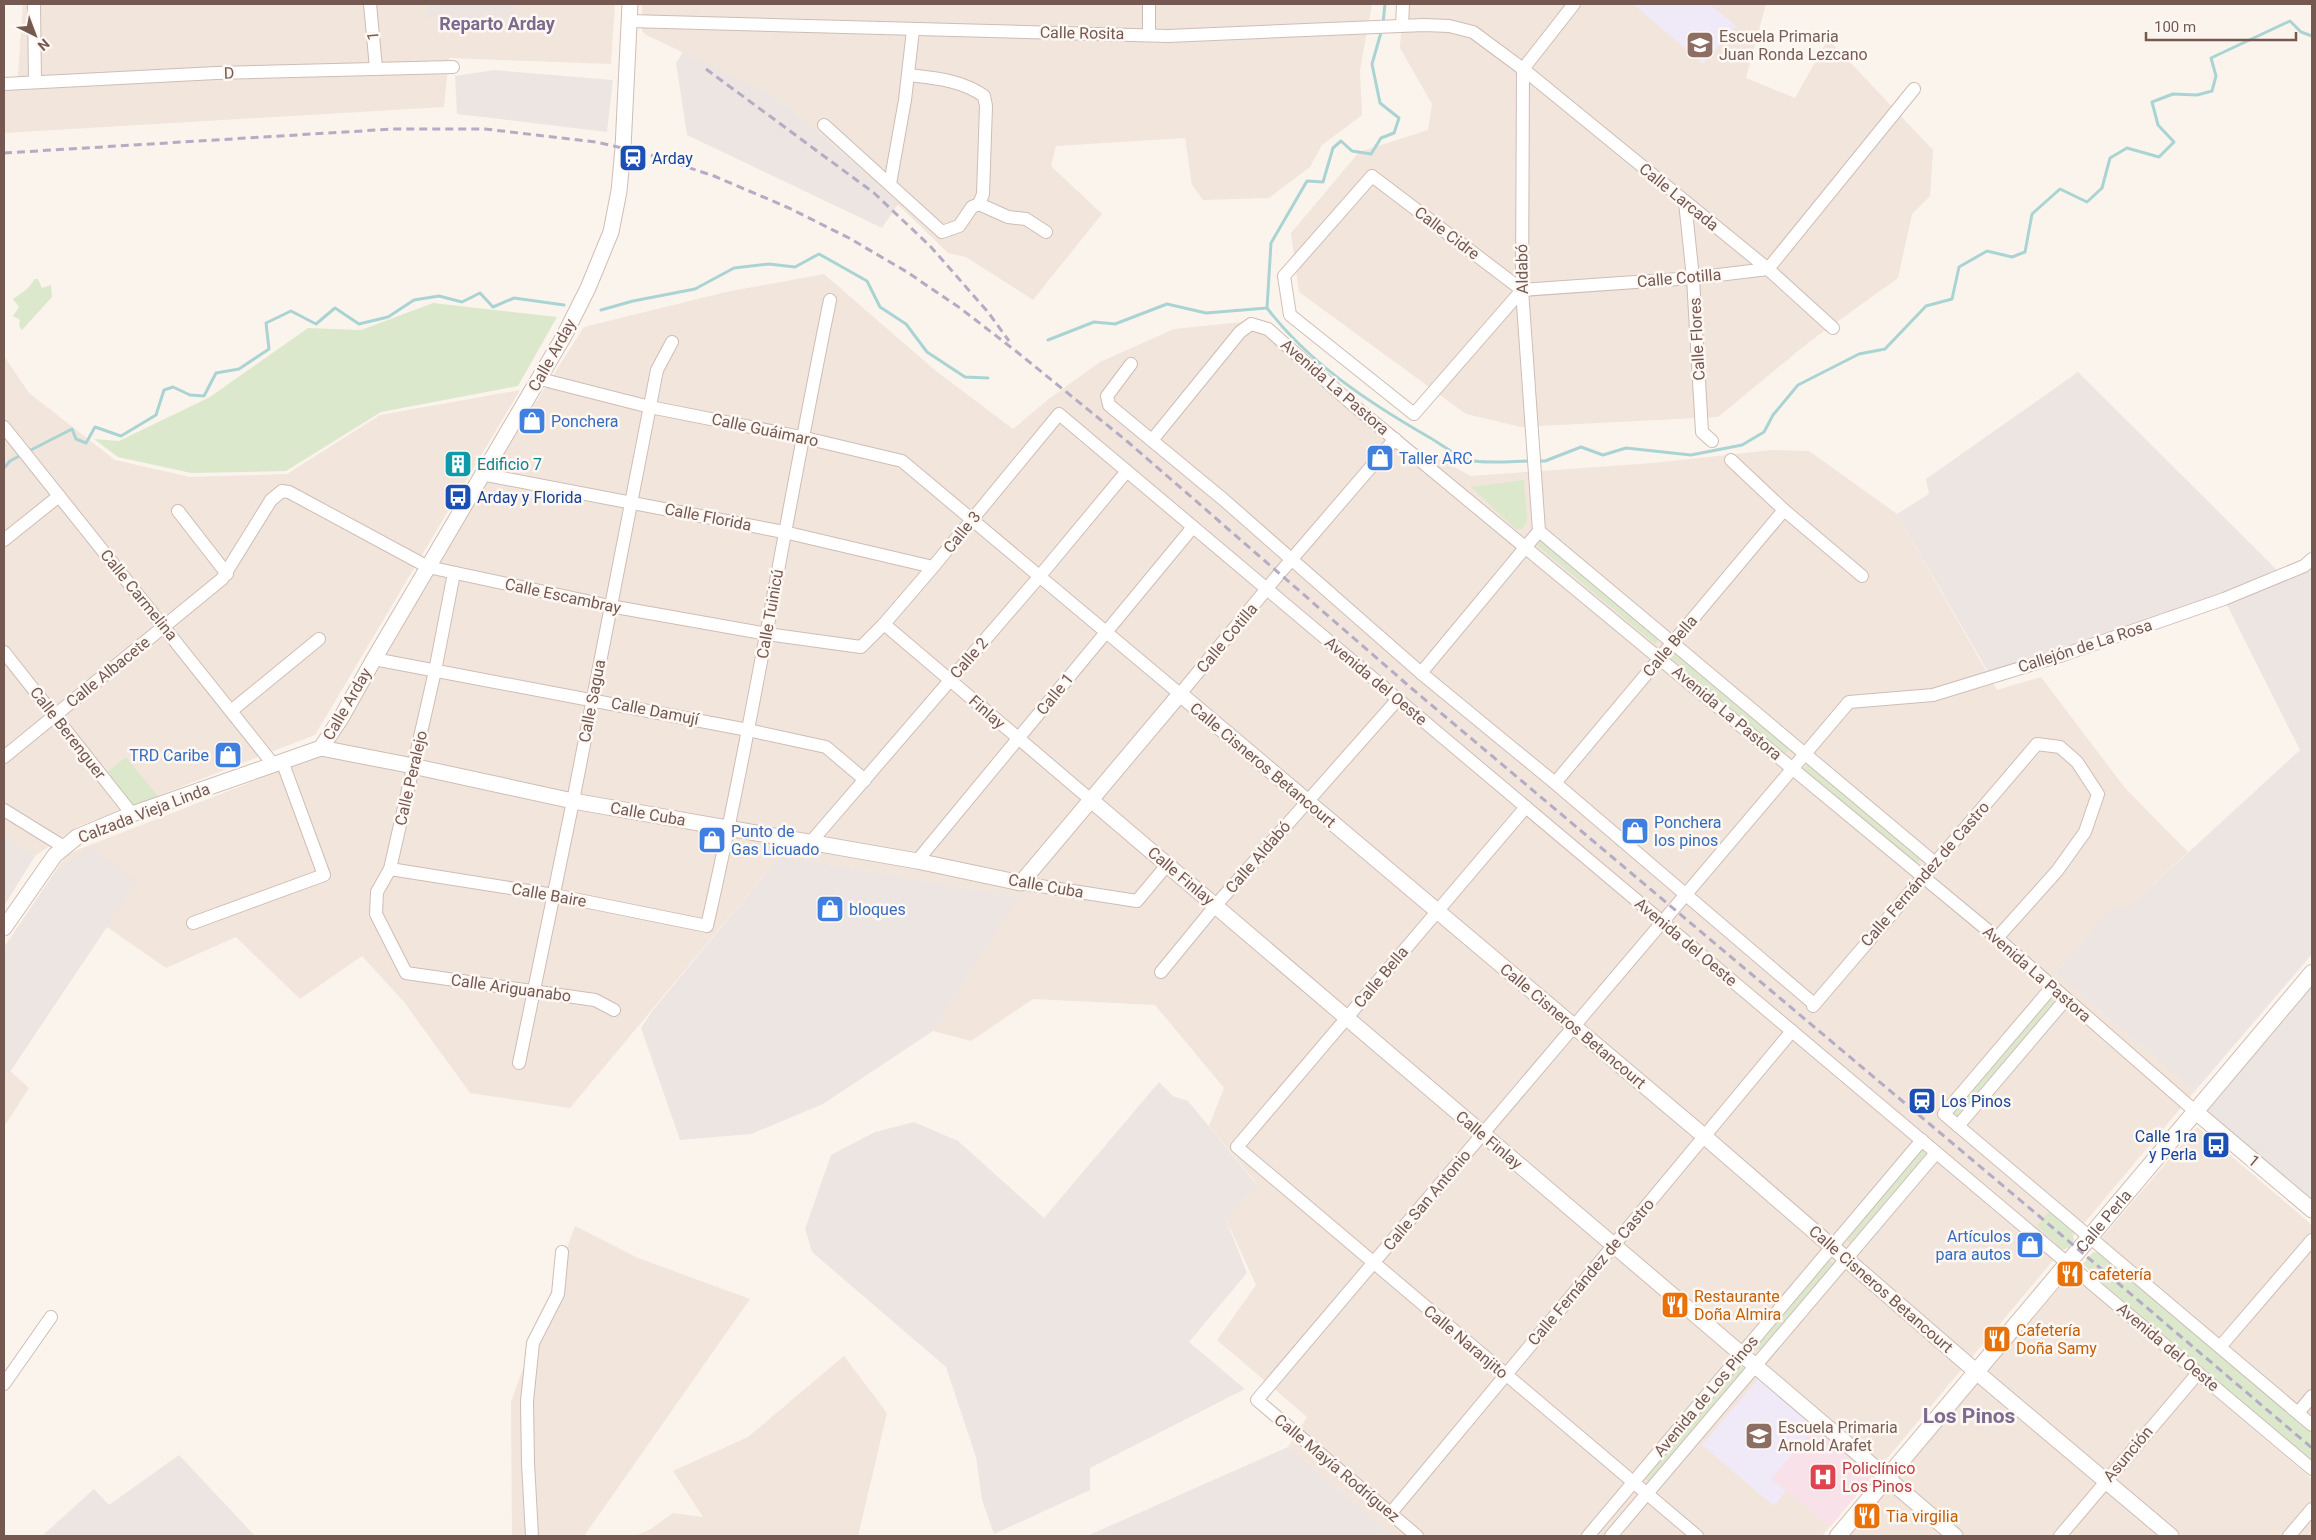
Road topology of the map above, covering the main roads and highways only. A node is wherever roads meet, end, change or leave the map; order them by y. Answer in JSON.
{"nodes":[{"id":1,"x":2312,"y":973,"type":"edge"},
{"id":2,"x":1838,"y":1536,"type":"edge"}],
"edges":[{"from":1,"to":2,"type":"main road","name":"Calle Perla"}]}
